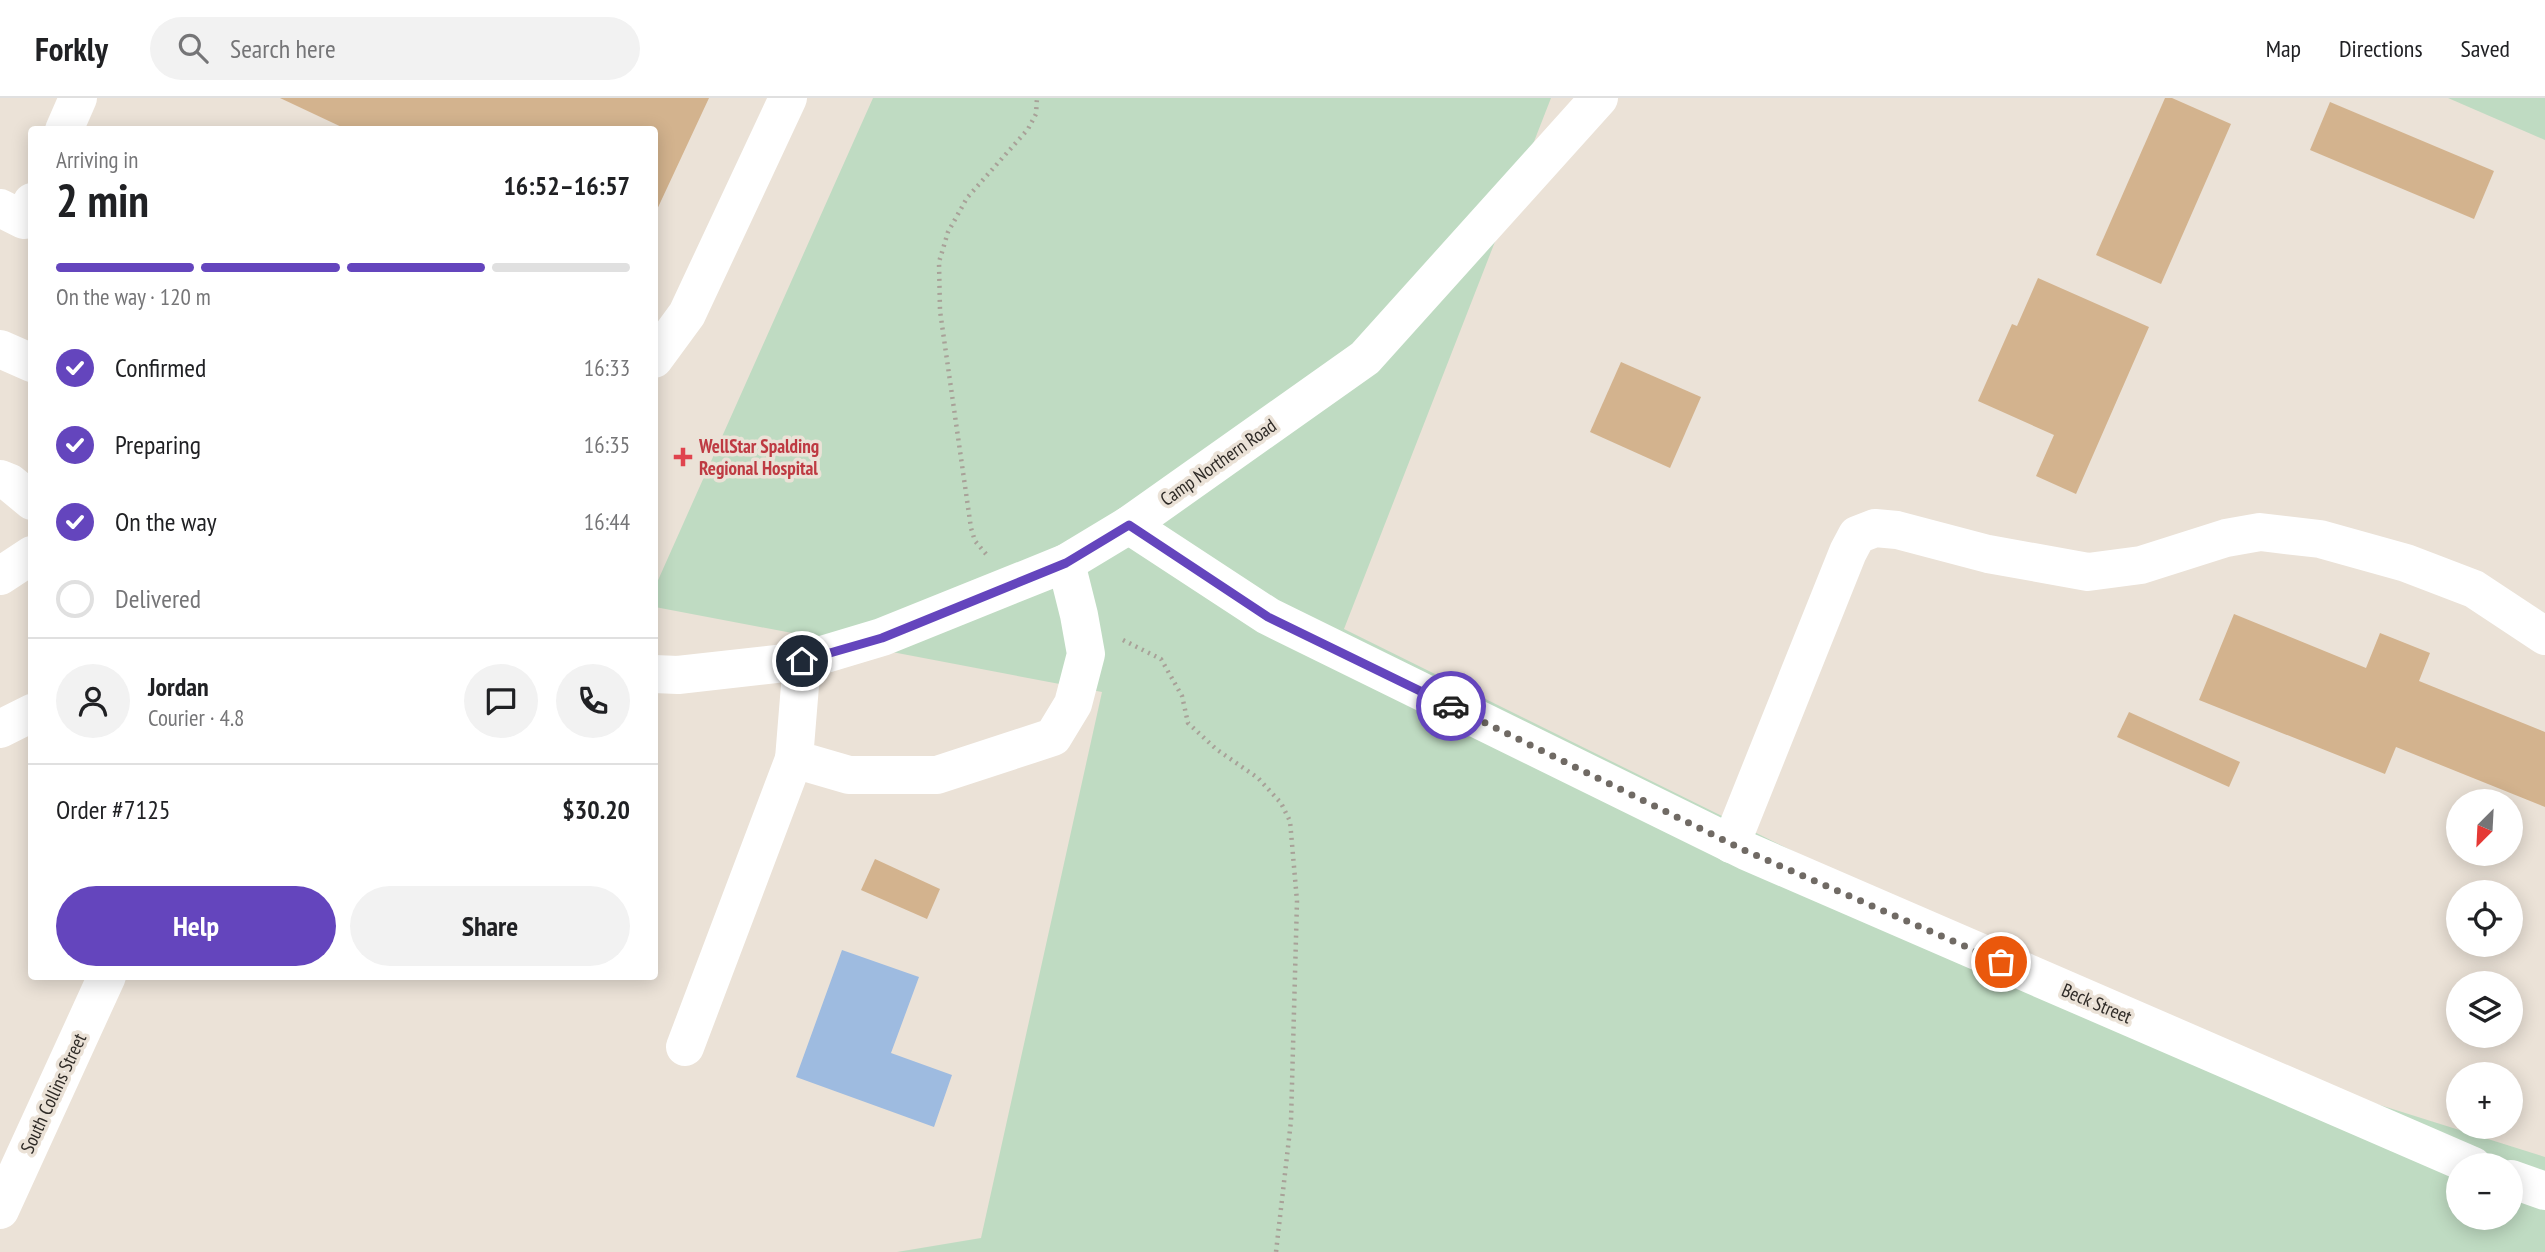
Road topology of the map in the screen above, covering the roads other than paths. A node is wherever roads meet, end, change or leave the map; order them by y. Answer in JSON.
{"nodes":[{"id":1,"x":78,"y":98,"type":"edge"},
{"id":2,"x":788,"y":98,"type":"edge"},
{"id":3,"x":1599,"y":98,"type":"edge"},
{"id":4,"x":66,"y":126,"type":"edge"},
{"id":5,"x":0,"y":208,"type":"edge"},
{"id":6,"x":28,"y":211,"type":"edge"},
{"id":7,"x":0,"y":349,"type":"edge"},
{"id":8,"x":658,"y":354,"type":"edge"},
{"id":9,"x":28,"y":361,"type":"edge"},
{"id":10,"x":0,"y":479,"type":"edge"},
{"id":11,"x":28,"y":498,"type":"edge"},
{"id":12,"x":1129,"y":525,"type":"junction"},
{"id":13,"x":28,"y":558,"type":"edge"},
{"id":14,"x":1066,"y":563,"type":"junction"},
{"id":15,"x":0,"y":576,"type":"edge"},
{"id":16,"x":2545,"y":636,"type":"edge"},
{"id":17,"x":802,"y":661,"type":"junction"},
{"id":18,"x":662,"y":670,"type":"edge"},
{"id":19,"x":28,"y":715,"type":"edge"},
{"id":20,"x":0,"y":729,"type":"edge"},
{"id":21,"x":794,"y":760,"type":"junction"},
{"id":22,"x":1731,"y":844,"type":"junction"},
{"id":23,"x":105,"y":980,"type":"edge"},
{"id":24,"x":685,"y":1047,"type":"dead end"},
{"id":25,"x":2446,"y":1154,"type":"edge"},
{"id":26,"x":2523,"y":1183,"type":"edge"},
{"id":27,"x":2545,"y":1191,"type":"edge"},
{"id":28,"x":0,"y":1210,"type":"edge"}],
"edges":[{"from":1,"to":4,"type":"street"},
{"from":2,"to":8,"type":"street"},
{"from":3,"to":12,"type":"street","name":"Camp Northern Road"},
{"from":5,"to":6,"type":"street"},
{"from":7,"to":9,"type":"street"},
{"from":10,"to":11,"type":"street"},
{"from":12,"to":14,"type":"street","name":"Camp Northern Road"},
{"from":12,"to":22,"type":"street","name":"Beck Street"},
{"from":13,"to":15,"type":"street"},
{"from":14,"to":17,"type":"street","name":"Camp Northern Road"},
{"from":14,"to":21,"type":"street"},
{"from":16,"to":22,"type":"street"},
{"from":17,"to":18,"type":"street","name":"Camp Northern Road"},
{"from":17,"to":21,"type":"street"},
{"from":19,"to":20,"type":"street"},
{"from":21,"to":24,"type":"street"},
{"from":22,"to":25,"type":"street","name":"Beck Street"},
{"from":23,"to":28,"type":"street","name":"South Collins Street"},
{"from":26,"to":27,"type":"street"}]}
